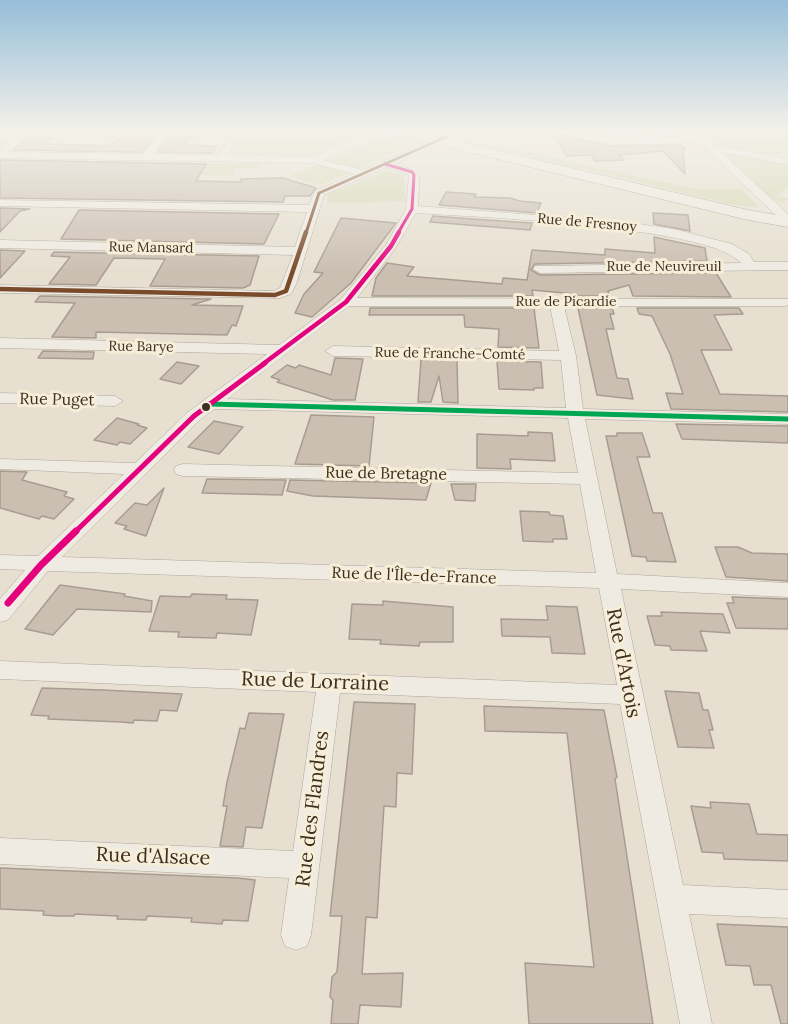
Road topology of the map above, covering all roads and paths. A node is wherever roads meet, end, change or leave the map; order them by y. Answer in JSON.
{"nodes":[{"id":1,"x":352,"y":178,"type":"edge"},
{"id":2,"x":414,"y":178,"type":"edge"},
{"id":3,"x":606,"y":178,"type":"edge"},
{"id":4,"x":743,"y":178,"type":"edge"},
{"id":5,"x":0,"y":203,"type":"edge"},
{"id":6,"x":770,"y":203,"type":"junction"},
{"id":7,"x":788,"y":206,"type":"edge"},
{"id":8,"x":313,"y":209,"type":"junction"},
{"id":9,"x":412,"y":209,"type":"junction"},
{"id":10,"x":788,"y":221,"type":"edge"},
{"id":11,"x":0,"y":244,"type":"edge"},
{"id":12,"x":301,"y":251,"type":"junction"},
{"id":13,"x":788,"y":266,"type":"edge"},
{"id":14,"x":751,"y":267,"type":"junction"},
{"id":15,"x":540,"y":269,"type":"dead end"},
{"id":16,"x":0,"y":289,"type":"edge"},
{"id":17,"x":556,"y":301,"type":"junction"},
{"id":18,"x":346,"y":302,"type":"junction"},
{"id":19,"x":785,"y":302,"type":"dead end"},
{"id":20,"x":0,"y":343,"type":"edge"},
{"id":21,"x":283,"y":350,"type":"junction"},
{"id":22,"x":333,"y":351,"type":"dead end"},
{"id":23,"x":568,"y":356,"type":"junction"},
{"id":24,"x":0,"y":398,"type":"edge"},
{"id":25,"x":115,"y":401,"type":"dead end"},
{"id":26,"x":209,"y":404,"type":"junction"},
{"id":27,"x":575,"y":413,"type":"junction"},
{"id":28,"x":788,"y":419,"type":"edge"},
{"id":29,"x":0,"y":464,"type":"edge"},
{"id":30,"x":140,"y":469,"type":"junction"},
{"id":31,"x":183,"y":470,"type":"dead end"},
{"id":32,"x":589,"y":479,"type":"junction"},
{"id":33,"x":0,"y":562,"type":"edge"},
{"id":34,"x":41,"y":565,"type":"junction"},
{"id":35,"x":608,"y":581,"type":"junction"},
{"id":36,"x":788,"y":590,"type":"edge"},
{"id":37,"x":0,"y":614,"type":"edge"},
{"id":38,"x":0,"y":670,"type":"edge"},
{"id":39,"x":329,"y":683,"type":"junction"},
{"id":40,"x":629,"y":695,"type":"junction"},
{"id":41,"x":0,"y":850,"type":"edge"},
{"id":42,"x":306,"y":866,"type":"junction"},
{"id":43,"x":670,"y":899,"type":"junction"},
{"id":44,"x":788,"y":904,"type":"edge"},
{"id":45,"x":296,"y":935,"type":"dead end"},
{"id":46,"x":696,"y":1024,"type":"edge"}],
"edges":[{"from":1,"to":8,"type":"street"},
{"from":2,"to":9,"type":"street"},
{"from":3,"to":10,"type":"street"},
{"from":4,"to":6,"type":"street"},
{"from":5,"to":8,"type":"street"},
{"from":6,"to":7,"type":"street"},
{"from":6,"to":10,"type":"street"},
{"from":8,"to":12,"type":"street"},
{"from":9,"to":14,"type":"street","name":"Rue de Fresnoy"},
{"from":9,"to":18,"type":"street"},
{"from":11,"to":12,"type":"street","name":"Rue Mansard"},
{"from":12,"to":16,"type":"street"},
{"from":13,"to":14,"type":"street","name":"Rue de Neuvireuil"},
{"from":14,"to":15,"type":"street","name":"Rue de Neuvireuil"},
{"from":17,"to":18,"type":"street","name":"Rue de Picardie"},
{"from":17,"to":19,"type":"street","name":"Rue de Picardie"},
{"from":17,"to":23,"type":"street","name":"Rue d'Artois"},
{"from":18,"to":21,"type":"street"},
{"from":20,"to":21,"type":"street","name":"Rue Barye"},
{"from":21,"to":26,"type":"street"},
{"from":22,"to":23,"type":"street","name":"Rue de Franche-Comté"},
{"from":23,"to":27,"type":"street","name":"Rue d'Artois"},
{"from":24,"to":25,"type":"street","name":"Rue Puget"},
{"from":26,"to":27,"type":"street"},
{"from":26,"to":30,"type":"street"},
{"from":27,"to":28,"type":"street"},
{"from":27,"to":32,"type":"street","name":"Rue d'Artois"},
{"from":29,"to":30,"type":"street"},
{"from":30,"to":34,"type":"street"},
{"from":31,"to":32,"type":"street","name":"Rue de Bretagne"},
{"from":32,"to":35,"type":"street","name":"Rue d'Artois"},
{"from":33,"to":34,"type":"street","name":"Rue de l'Île-de-France"},
{"from":34,"to":35,"type":"street","name":"Rue de l'Île-de-France"},
{"from":34,"to":37,"type":"street"},
{"from":35,"to":36,"type":"street","name":"Rue de l'Île-de-France"},
{"from":35,"to":40,"type":"street","name":"Rue d'Artois"},
{"from":38,"to":39,"type":"street","name":"Rue de Lorraine"},
{"from":39,"to":40,"type":"street","name":"Rue de Lorraine"},
{"from":39,"to":42,"type":"street","name":"Rue des Flandres"},
{"from":40,"to":43,"type":"street","name":"Rue d'Artois"},
{"from":41,"to":42,"type":"street","name":"Rue d'Alsace"},
{"from":42,"to":45,"type":"street","name":"Rue des Flandres"},
{"from":43,"to":44,"type":"street"},
{"from":43,"to":46,"type":"street","name":"Rue d'Artois"}]}
